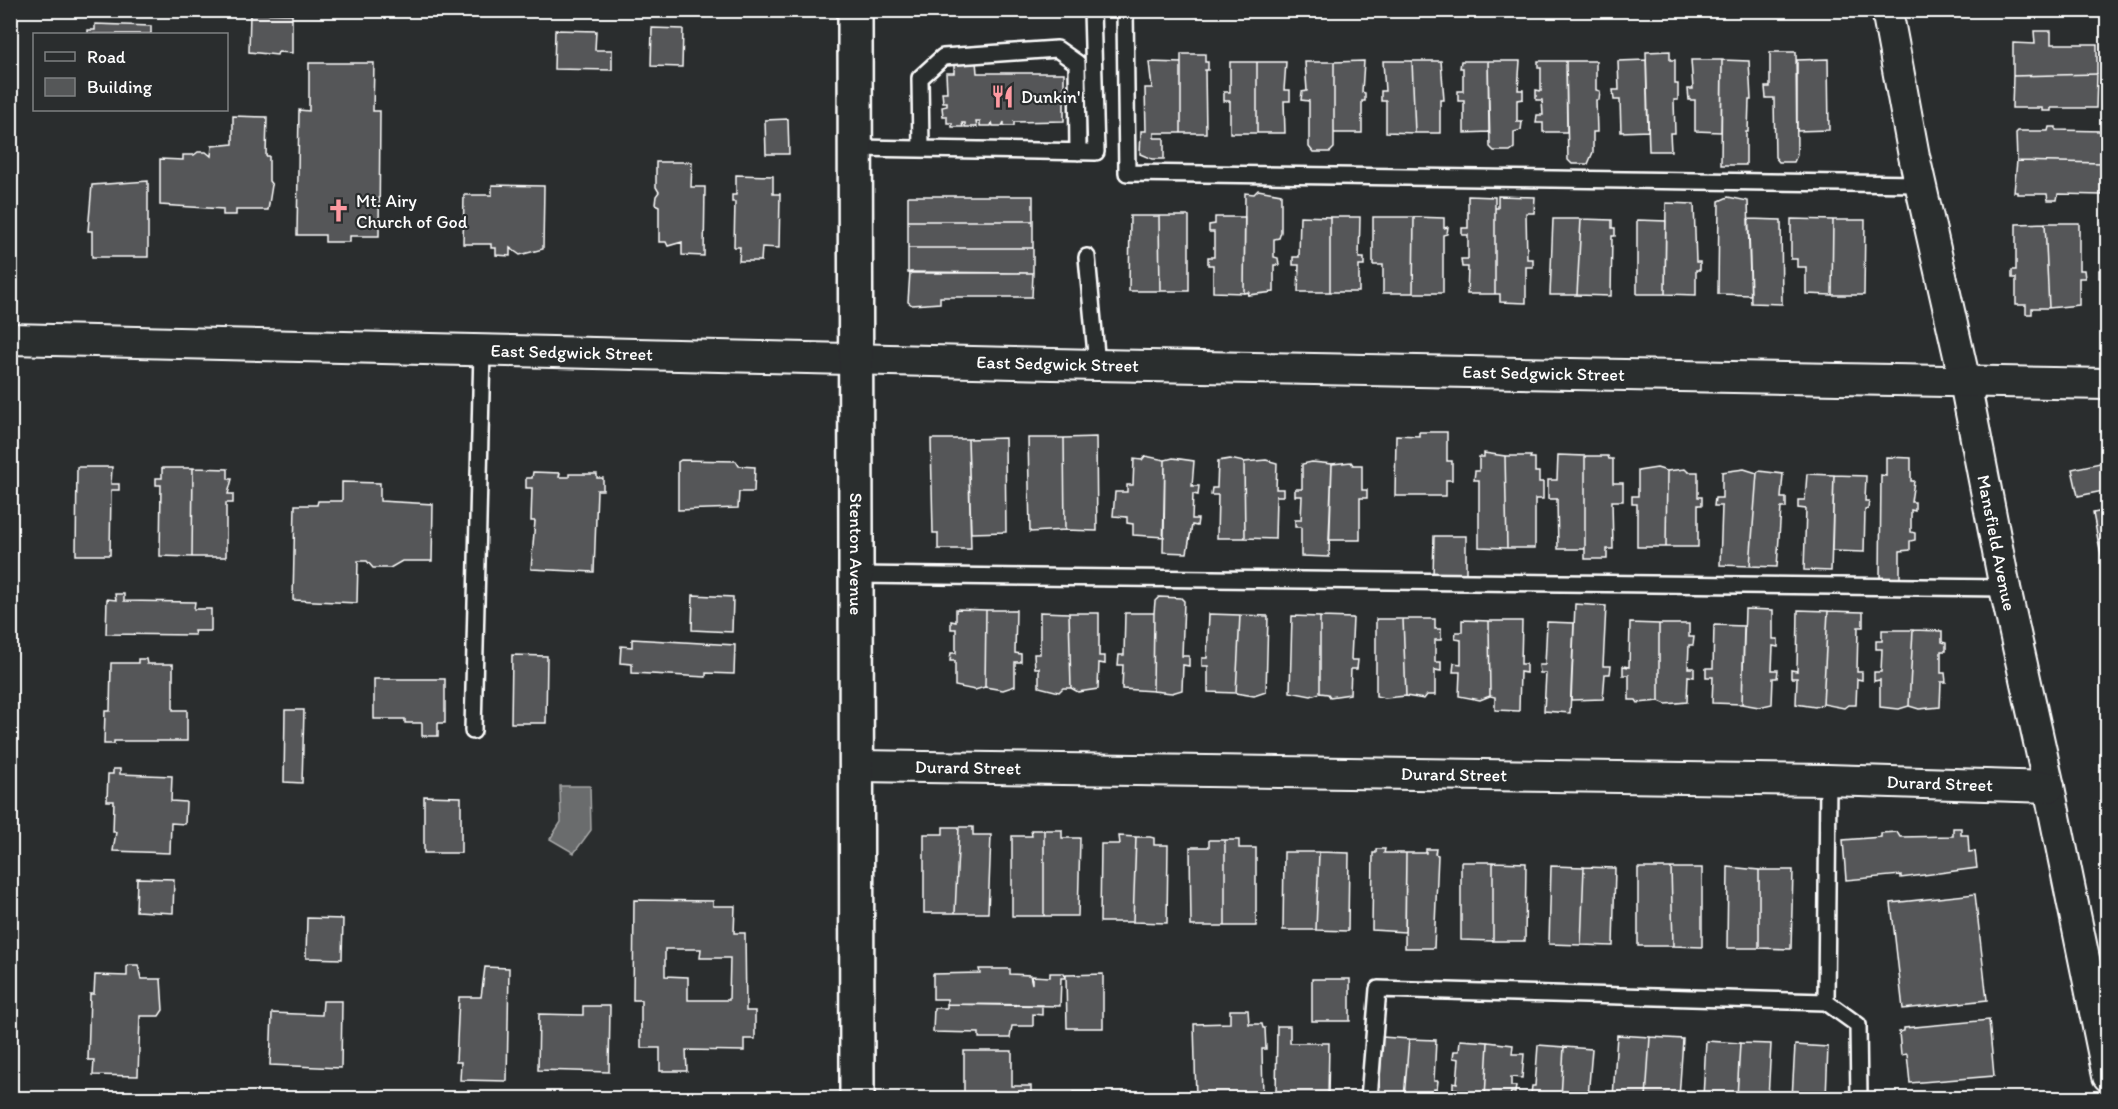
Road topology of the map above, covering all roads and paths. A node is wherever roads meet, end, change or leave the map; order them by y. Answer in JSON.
{"nodes":[{"id":1,"x":855,"y":10,"type":"edge"},
{"id":2,"x":1092,"y":10,"type":"edge"},
{"id":3,"x":1125,"y":10,"type":"edge"},
{"id":4,"x":1887,"y":10,"type":"edge"},
{"id":5,"x":856,"y":148,"type":"junction"},
{"id":6,"x":921,"y":149,"type":"junction"},
{"id":7,"x":1078,"y":152,"type":"junction"},
{"id":8,"x":1920,"y":184,"type":"junction"},
{"id":9,"x":1087,"y":257,"type":"dead end"},
{"id":10,"x":10,"y":339,"type":"edge"},
{"id":11,"x":482,"y":350,"type":"junction"},
{"id":12,"x":856,"y":358,"type":"junction"},
{"id":13,"x":1097,"y":365,"type":"junction"},
{"id":14,"x":1965,"y":382,"type":"junction"},
{"id":15,"x":2108,"y":384,"type":"edge"},
{"id":16,"x":856,"y":574,"type":"junction"},
{"id":17,"x":2005,"y":588,"type":"junction"},
{"id":18,"x":473,"y":731,"type":"dead end"},
{"id":19,"x":858,"y":766,"type":"junction"},
{"id":20,"x":1828,"y":780,"type":"junction"},
{"id":21,"x":2049,"y":787,"type":"junction"},
{"id":22,"x":1826,"y":1002,"type":"junction"},
{"id":23,"x":2108,"y":1076,"type":"edge"},
{"id":24,"x":857,"y":1098,"type":"edge"},
{"id":25,"x":1370,"y":1098,"type":"edge"},
{"id":26,"x":1859,"y":1098,"type":"edge"}],
"edges":[{"from":1,"to":5,"type":"main road","name":"Stenton Avenue"},
{"from":2,"to":7,"type":"lane"},
{"from":3,"to":8,"type":"lane"},
{"from":4,"to":8,"type":"street","name":"Mansfield Avenue"},
{"from":5,"to":6,"type":"lane"},
{"from":5,"to":12,"type":"main road","name":"Stenton Avenue"},
{"from":6,"to":7,"type":"lane"},
{"from":6,"to":7,"type":"lane"},
{"from":8,"to":14,"type":"street","name":"Mansfield Avenue"},
{"from":9,"to":13,"type":"lane"},
{"from":10,"to":11,"type":"street","name":"East Sedgwick Street"},
{"from":11,"to":12,"type":"street","name":"East Sedgwick Street"},
{"from":11,"to":18,"type":"lane"},
{"from":12,"to":13,"type":"street","name":"East Sedgwick Street"},
{"from":12,"to":16,"type":"main road","name":"Stenton Avenue"},
{"from":13,"to":14,"type":"street","name":"East Sedgwick Street"},
{"from":14,"to":15,"type":"street","name":"East Sedgwick Street"},
{"from":14,"to":17,"type":"street","name":"Mansfield Avenue"},
{"from":16,"to":17,"type":"lane"},
{"from":16,"to":19,"type":"main road","name":"Stenton Avenue"},
{"from":17,"to":21,"type":"street","name":"Mansfield Avenue"},
{"from":19,"to":20,"type":"street","name":"Durard Street"},
{"from":19,"to":24,"type":"main road","name":"Stenton Avenue"},
{"from":20,"to":21,"type":"street","name":"Durard Street"},
{"from":20,"to":22,"type":"lane"},
{"from":21,"to":23,"type":"street","name":"Mansfield Avenue"},
{"from":22,"to":25,"type":"lane"},
{"from":22,"to":26,"type":"lane"}]}
